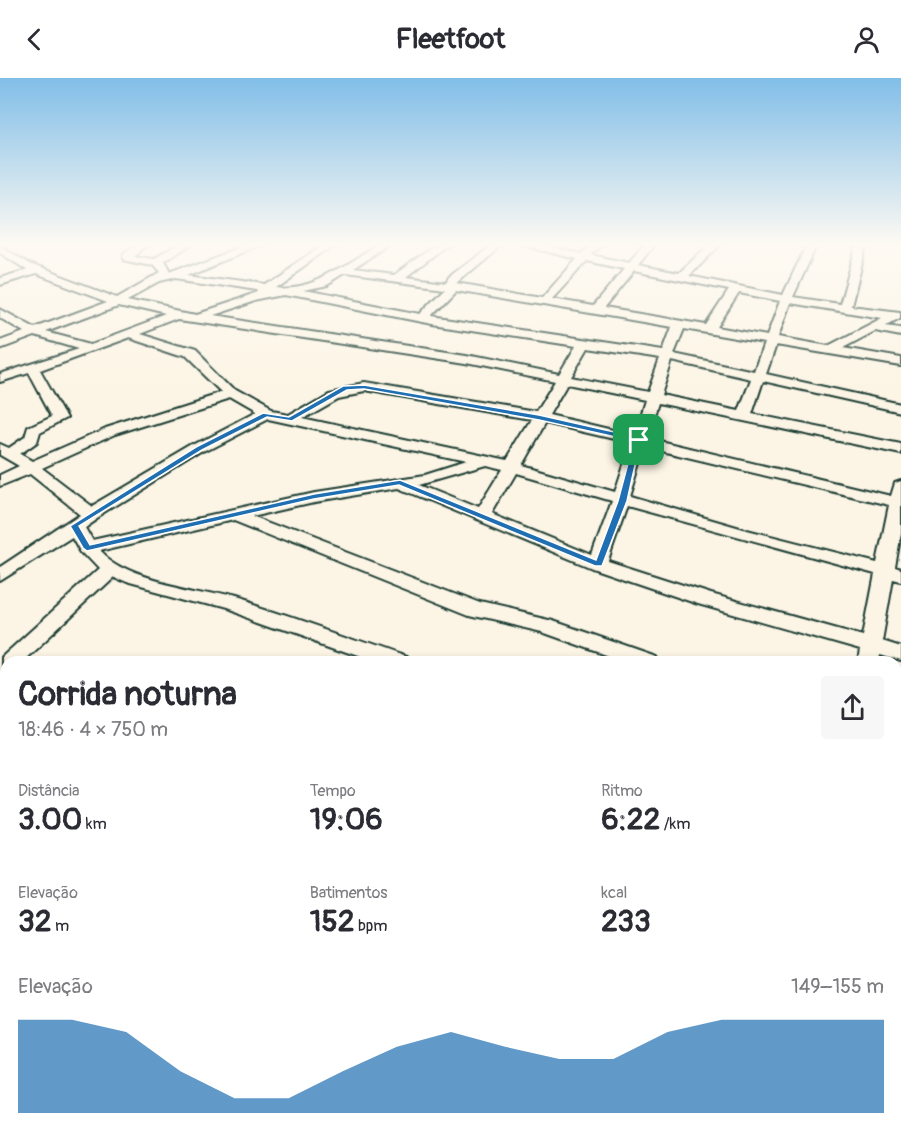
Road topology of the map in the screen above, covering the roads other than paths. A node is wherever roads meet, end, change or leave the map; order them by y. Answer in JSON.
{"nodes":[{"id":1,"x":99,"y":294,"type":"edge"},
{"id":2,"x":132,"y":294,"type":"edge"},
{"id":3,"x":259,"y":294,"type":"edge"},
{"id":4,"x":272,"y":294,"type":"edge"},
{"id":5,"x":297,"y":294,"type":"edge"},
{"id":6,"x":446,"y":294,"type":"edge"},
{"id":7,"x":497,"y":294,"type":"edge"},
{"id":8,"x":552,"y":294,"type":"edge"},
{"id":9,"x":609,"y":294,"type":"edge"},
{"id":10,"x":732,"y":294,"type":"edge"},
{"id":11,"x":762,"y":294,"type":"edge"},
{"id":12,"x":789,"y":294,"type":"edge"},
{"id":13,"x":848,"y":294,"type":"edge"},
{"id":14,"x":253,"y":298,"type":"junction"},
{"id":15,"x":786,"y":299,"type":"junction"},
{"id":16,"x":118,"y":301,"type":"junction"},
{"id":17,"x":544,"y":302,"type":"junction"},
{"id":18,"x":844,"y":309,"type":"junction"},
{"id":19,"x":596,"y":311,"type":"junction"},
{"id":20,"x":0,"y":313,"type":"edge"},
{"id":21,"x":897,"y":314,"type":"edge"},
{"id":22,"x":184,"y":316,"type":"junction"},
{"id":23,"x":423,"y":318,"type":"junction"},
{"id":24,"x":680,"y":325,"type":"junction"},
{"id":25,"x":873,"y":327,"type":"junction"},
{"id":26,"x":708,"y":330,"type":"junction"},
{"id":27,"x":33,"y":332,"type":"junction"},
{"id":28,"x":901,"y":332,"type":"edge"},
{"id":29,"x":130,"y":335,"type":"junction"},
{"id":30,"x":771,"y":340,"type":"junction"},
{"id":31,"x":584,"y":343,"type":"junction"},
{"id":32,"x":0,"y":345,"type":"edge"},
{"id":33,"x":90,"y":348,"type":"junction"},
{"id":34,"x":830,"y":350,"type":"junction"},
{"id":35,"x":667,"y":356,"type":"junction"},
{"id":36,"x":901,"y":362,"type":"edge"},
{"id":37,"x":33,"y":369,"type":"junction"},
{"id":38,"x":757,"y":375,"type":"junction"},
{"id":39,"x":0,"y":378,"type":"edge"},
{"id":40,"x":562,"y":380,"type":"junction"},
{"id":41,"x":230,"y":394,"type":"junction"},
{"id":42,"x":655,"y":399,"type":"junction"},
{"id":43,"x":901,"y":408,"type":"edge"},
{"id":44,"x":266,"y":414,"type":"junction"},
{"id":45,"x":539,"y":417,"type":"junction"},
{"id":46,"x":744,"y":417,"type":"junction"},
{"id":47,"x":290,"y":419,"type":"junction"},
{"id":48,"x":639,"y":440,"type":"junction"},
{"id":49,"x":901,"y":449,"type":"edge"},
{"id":50,"x":5,"y":451,"type":"edge"},
{"id":51,"x":486,"y":460,"type":"junction"},
{"id":52,"x":30,"y":466,"type":"junction"},
{"id":53,"x":512,"y":467,"type":"junction"},
{"id":54,"x":0,"y":482,"type":"edge"},
{"id":55,"x":400,"y":483,"type":"junction"},
{"id":56,"x":900,"y":497,"type":"edge"},
{"id":57,"x":622,"y":501,"type":"junction"},
{"id":58,"x":91,"y":514,"type":"junction"},
{"id":59,"x":234,"y":515,"type":"junction"},
{"id":60,"x":482,"y":517,"type":"junction"},
{"id":61,"x":75,"y":526,"type":"junction"},
{"id":62,"x":87,"y":548,"type":"junction"},
{"id":63,"x":598,"y":564,"type":"junction"},
{"id":64,"x":111,"y":568,"type":"junction"},
{"id":65,"x":894,"y":573,"type":"edge"},
{"id":66,"x":0,"y":575,"type":"edge"},
{"id":67,"x":868,"y":654,"type":"edge"},
{"id":68,"x":901,"y":654,"type":"edge"},
{"id":69,"x":15,"y":656,"type":"edge"},
{"id":70,"x":381,"y":656,"type":"edge"},
{"id":71,"x":633,"y":656,"type":"edge"}],
"edges":[{"from":1,"to":16,"type":"street"},
{"from":2,"to":16,"type":"street"},
{"from":3,"to":14,"type":"street"},
{"from":4,"to":14,"type":"street"},
{"from":5,"to":23,"type":"street"},
{"from":6,"to":23,"type":"street"},
{"from":7,"to":17,"type":"street"},
{"from":8,"to":17,"type":"street"},
{"from":9,"to":19,"type":"street"},
{"from":10,"to":26,"type":"street"},
{"from":11,"to":15,"type":"street"},
{"from":12,"to":15,"type":"street"},
{"from":13,"to":18,"type":"street"},
{"from":14,"to":22,"type":"street"},
{"from":15,"to":18,"type":"street"},
{"from":15,"to":30,"type":"street"},
{"from":16,"to":22,"type":"street"},
{"from":16,"to":27,"type":"street"},
{"from":17,"to":19,"type":"street"},
{"from":18,"to":21,"type":"street"},
{"from":19,"to":24,"type":"street"},
{"from":20,"to":27,"type":"street"},
{"from":21,"to":25,"type":"street"},
{"from":22,"to":29,"type":"street"},
{"from":22,"to":40,"type":"street"},
{"from":23,"to":31,"type":"street"},
{"from":24,"to":26,"type":"street"},
{"from":24,"to":35,"type":"street"},
{"from":25,"to":28,"type":"street"},
{"from":25,"to":34,"type":"street"},
{"from":26,"to":30,"type":"street"},
{"from":27,"to":32,"type":"street"},
{"from":27,"to":33,"type":"street"},
{"from":29,"to":33,"type":"street"},
{"from":29,"to":41,"type":"street"},
{"from":30,"to":34,"type":"street"},
{"from":30,"to":38,"type":"street"},
{"from":31,"to":35,"type":"street"},
{"from":31,"to":40,"type":"street"},
{"from":33,"to":37,"type":"street"},
{"from":34,"to":36,"type":"street"},
{"from":35,"to":38,"type":"street"},
{"from":35,"to":42,"type":"street"},
{"from":37,"to":39,"type":"street"},
{"from":37,"to":50,"type":"street"},
{"from":38,"to":43,"type":"street"},
{"from":38,"to":46,"type":"street"},
{"from":40,"to":42,"type":"street"},
{"from":40,"to":45,"type":"street"},
{"from":41,"to":44,"type":"street"},
{"from":41,"to":52,"type":"street"},
{"from":42,"to":46,"type":"street"},
{"from":42,"to":48,"type":"street"},
{"from":44,"to":47,"type":"street"},
{"from":44,"to":58,"type":"street"},
{"from":45,"to":47,"type":"street"},
{"from":45,"to":48,"type":"street"},
{"from":45,"to":53,"type":"street"},
{"from":46,"to":49,"type":"street"},
{"from":47,"to":51,"type":"street"},
{"from":48,"to":56,"type":"street"},
{"from":48,"to":57,"type":"street"},
{"from":50,"to":52,"type":"street"},
{"from":51,"to":53,"type":"street"},
{"from":51,"to":55,"type":"street"},
{"from":52,"to":54,"type":"street"},
{"from":52,"to":58,"type":"street"},
{"from":53,"to":57,"type":"street"},
{"from":53,"to":60,"type":"street"},
{"from":55,"to":59,"type":"street"},
{"from":55,"to":60,"type":"street"},
{"from":56,"to":65,"type":"street"},
{"from":57,"to":63,"type":"street"},
{"from":57,"to":65,"type":"street"},
{"from":58,"to":61,"type":"street"},
{"from":59,"to":62,"type":"street"},
{"from":59,"to":71,"type":"street"},
{"from":60,"to":63,"type":"street"},
{"from":61,"to":62,"type":"street"},
{"from":61,"to":66,"type":"street"},
{"from":62,"to":64,"type":"street"},
{"from":63,"to":67,"type":"street"},
{"from":64,"to":69,"type":"street"},
{"from":64,"to":70,"type":"street"},
{"from":65,"to":67,"type":"street"},
{"from":67,"to":68,"type":"street"}]}
